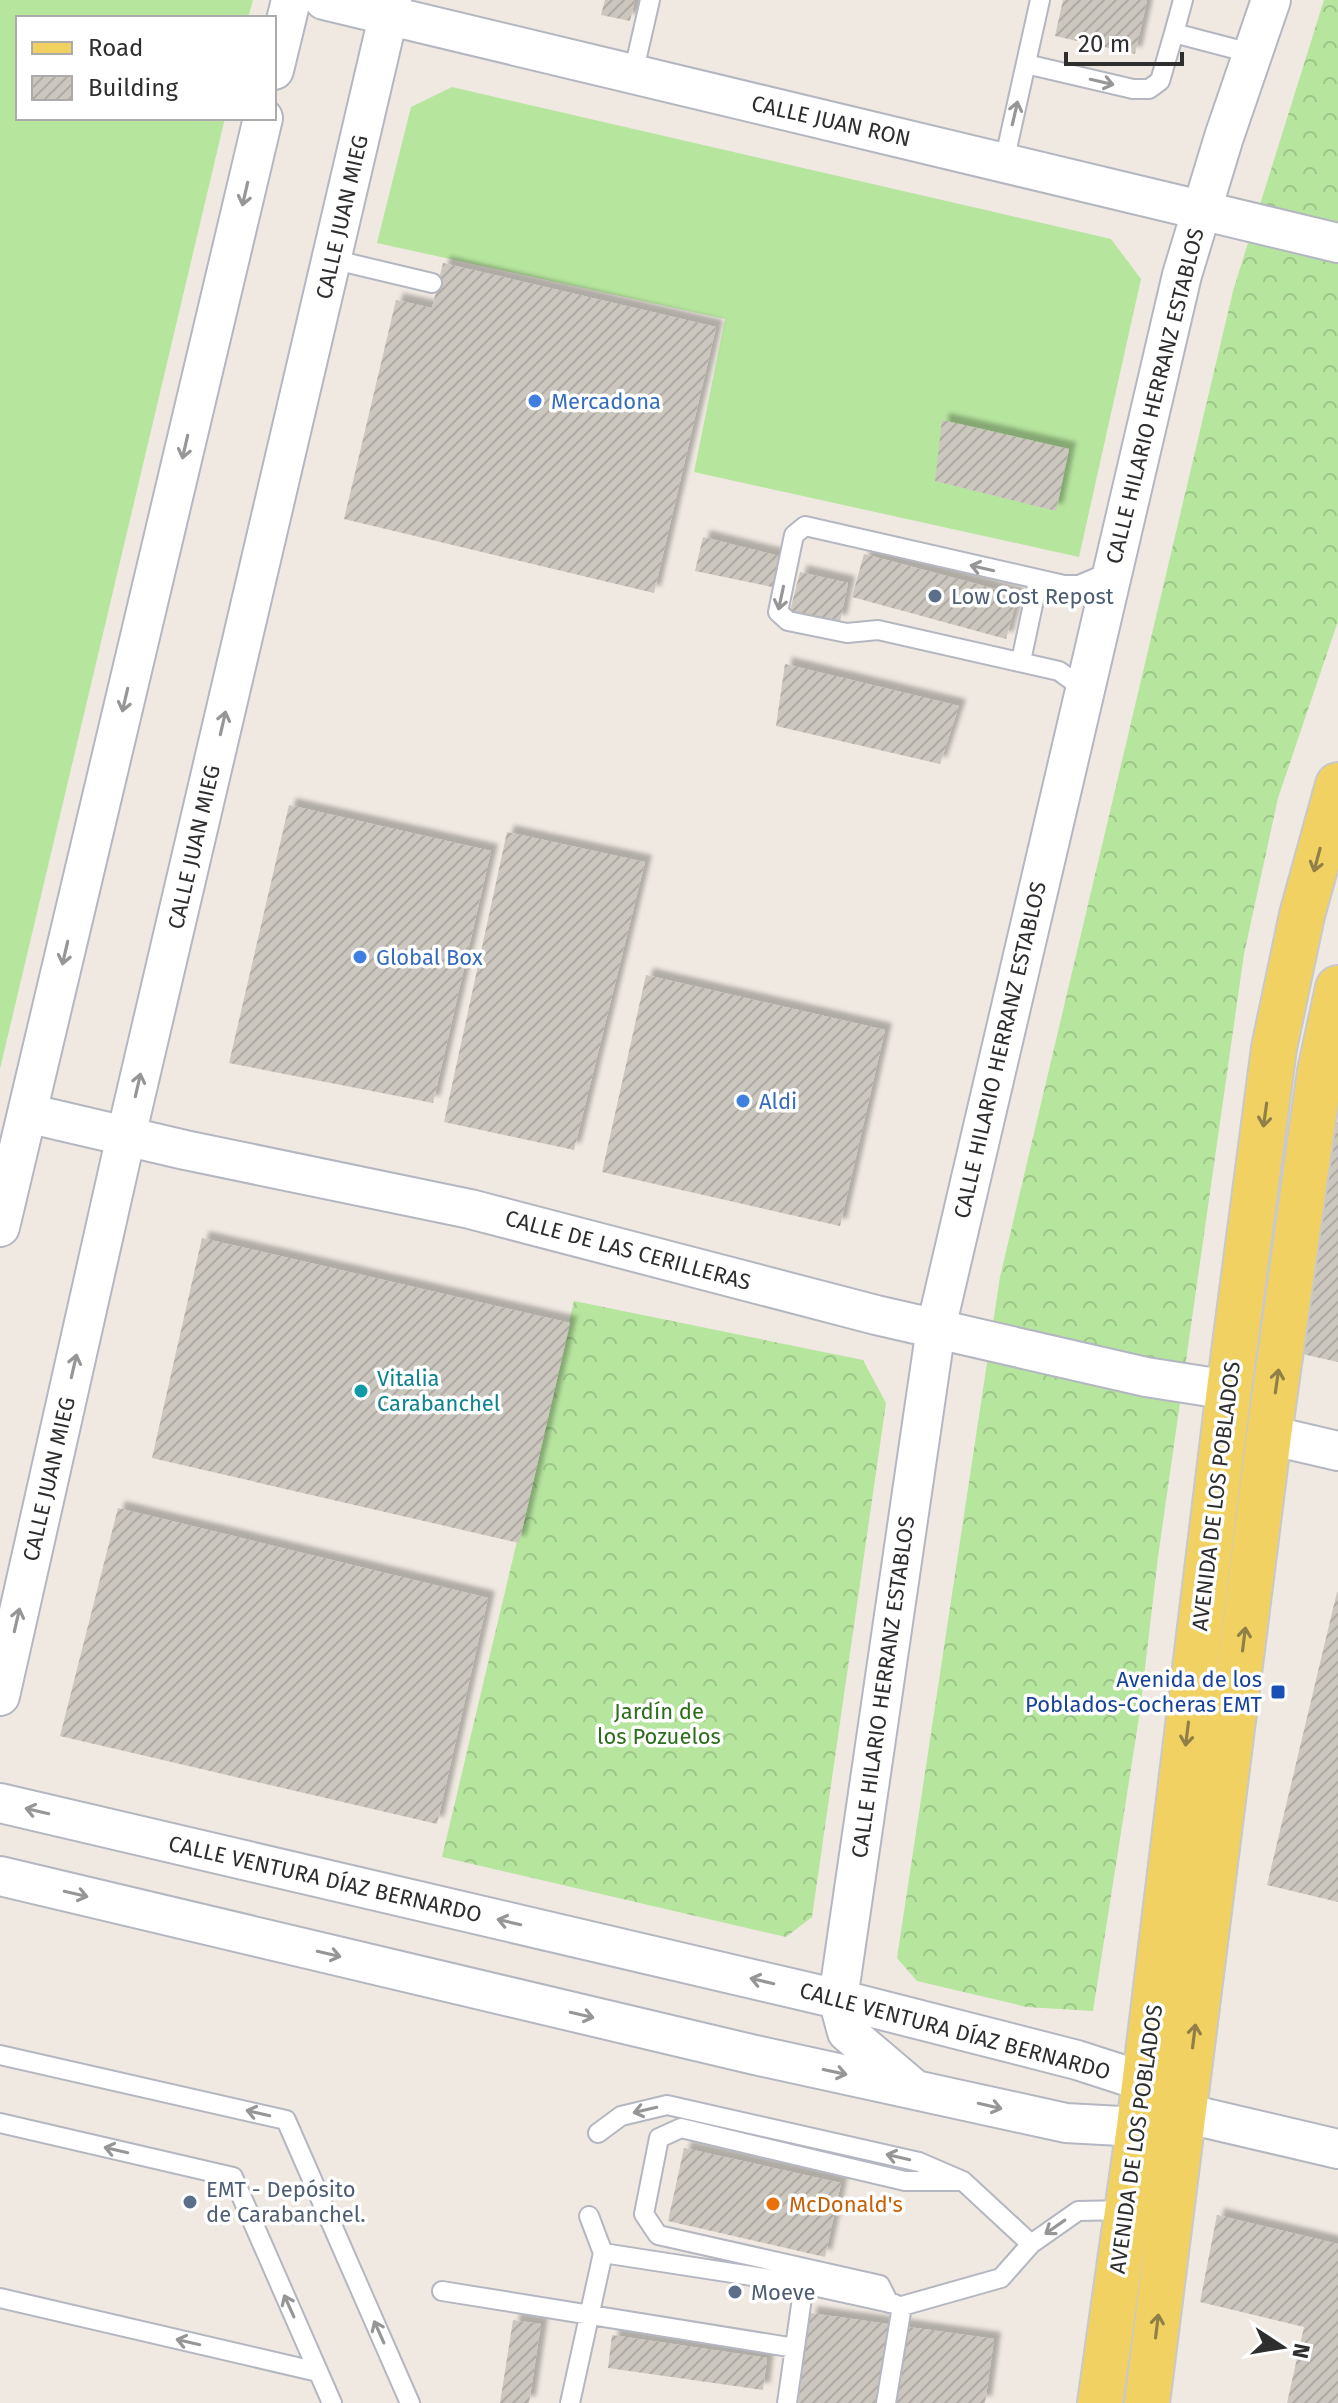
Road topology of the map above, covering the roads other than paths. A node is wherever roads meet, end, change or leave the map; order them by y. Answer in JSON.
{"nodes":[{"id":1,"x":291,"y":0,"type":"edge"},
{"id":2,"x":324,"y":0,"type":"edge"},
{"id":3,"x":650,"y":0,"type":"edge"},
{"id":4,"x":1040,"y":0,"type":"edge"},
{"id":5,"x":1183,"y":0,"type":"edge"},
{"id":6,"x":1271,"y":0,"type":"edge"},
{"id":7,"x":390,"y":8,"type":"edge"},
{"id":8,"x":1174,"y":33,"type":"junction"},
{"id":9,"x":1254,"y":54,"type":"junction"},
{"id":10,"x":276,"y":62,"type":"edge"},
{"id":11,"x":1026,"y":64,"type":"junction"},
{"id":12,"x":633,"y":74,"type":"junction"},
{"id":13,"x":263,"y":120,"type":"edge"},
{"id":14,"x":1004,"y":162,"type":"junction"},
{"id":15,"x":1201,"y":210,"type":"junction"},
{"id":16,"x":1338,"y":243,"type":"edge"},
{"id":17,"x":331,"y":259,"type":"junction"},
{"id":18,"x":432,"y":283,"type":"dead end"},
{"id":19,"x":1112,"y":571,"type":"junction"},
{"id":20,"x":1038,"y":581,"type":"junction"},
{"id":21,"x":1021,"y":661,"type":"junction"},
{"id":22,"x":1085,"y":690,"type":"junction"},
{"id":23,"x":1338,"y":785,"type":"edge"},
{"id":24,"x":1338,"y":988,"type":"edge"},
{"id":25,"x":27,"y":1113,"type":"junction"},
{"id":26,"x":126,"y":1136,"type":"junction"},
{"id":27,"x":0,"y":1227,"type":"edge"},
{"id":28,"x":936,"y":1328,"type":"junction"},
{"id":29,"x":1229,"y":1390,"type":"junction"},
{"id":30,"x":1269,"y":1435,"type":"junction"},
{"id":31,"x":1338,"y":1451,"type":"edge"},
{"id":32,"x":0,"y":1696,"type":"edge"},
{"id":33,"x":0,"y":1803,"type":"edge"},
{"id":34,"x":0,"y":1876,"type":"edge"},
{"id":35,"x":838,"y":1999,"type":"junction"},
{"id":36,"x":0,"y":2055,"type":"edge"},
{"id":37,"x":1145,"y":2082,"type":"junction"},
{"id":38,"x":914,"y":2089,"type":"junction"},
{"id":39,"x":1184,"y":2113,"type":"junction"},
{"id":40,"x":0,"y":2123,"type":"edge"},
{"id":41,"x":1139,"y":2127,"type":"junction"},
{"id":42,"x":598,"y":2133,"type":"dead end"},
{"id":43,"x":1338,"y":2149,"type":"edge"},
{"id":44,"x":963,"y":2181,"type":"junction"},
{"id":45,"x":1128,"y":2210,"type":"junction"},
{"id":46,"x":589,"y":2216,"type":"dead end"},
{"id":47,"x":1031,"y":2244,"type":"junction"},
{"id":48,"x":603,"y":2253,"type":"junction"},
{"id":49,"x":804,"y":2284,"type":"junction"},
{"id":50,"x":442,"y":2291,"type":"dead end"},
{"id":51,"x":0,"y":2298,"type":"edge"},
{"id":52,"x":896,"y":2304,"type":"junction"},
{"id":53,"x":589,"y":2315,"type":"junction"},
{"id":54,"x":795,"y":2348,"type":"junction"},
{"id":55,"x":318,"y":2372,"type":"junction"},
{"id":56,"x":332,"y":2403,"type":"edge"},
{"id":57,"x":410,"y":2403,"type":"edge"},
{"id":58,"x":570,"y":2403,"type":"edge"},
{"id":59,"x":787,"y":2403,"type":"edge"},
{"id":60,"x":886,"y":2403,"type":"edge"},
{"id":61,"x":1100,"y":2403,"type":"edge"},
{"id":62,"x":1147,"y":2403,"type":"edge"}],
"edges":[{"from":1,"to":10,"type":"street"},
{"from":2,"to":7,"type":"street","name":"CALLE JUAN RON"},
{"from":3,"to":12,"type":"lane"},
{"from":4,"to":11,"type":"lane"},
{"from":5,"to":8,"type":"lane"},
{"from":6,"to":9,"type":"street","name":"CALLE HILARIO HERRANZ ESTABLOS"},
{"from":7,"to":12,"type":"street","name":"CALLE JUAN RON"},
{"from":7,"to":17,"type":"street","name":"CALLE JUAN MIEG"},
{"from":8,"to":9,"type":"lane"},
{"from":11,"to":8,"type":"lane","one_way":true},
{"from":9,"to":15,"type":"street","name":"CALLE HILARIO HERRANZ ESTABLOS"},
{"from":14,"to":11,"type":"lane","one_way":true},
{"from":12,"to":14,"type":"street","name":"CALLE JUAN RON"},
{"from":13,"to":25,"type":"street","one_way":true},
{"from":14,"to":15,"type":"street","name":"CALLE JUAN RON"},
{"from":15,"to":16,"type":"street","name":"CALLE JUAN RON"},
{"from":15,"to":19,"type":"street","name":"CALLE HILARIO HERRANZ ESTABLOS"},
{"from":17,"to":18,"type":"lane"},
{"from":26,"to":17,"type":"street","name":"CALLE JUAN MIEG","one_way":true},
{"from":19,"to":20,"type":"lane"},
{"from":19,"to":22,"type":"street","name":"CALLE HILARIO HERRANZ ESTABLOS"},
{"from":20,"to":21,"type":"lane"},
{"from":20,"to":21,"type":"lane","one_way":true},
{"from":21,"to":22,"type":"lane"},
{"from":22,"to":28,"type":"street","name":"CALLE HILARIO HERRANZ ESTABLOS"},
{"from":23,"to":29,"type":"main road","name":"AVENIDA DE LOS POBLADOS","one_way":true},
{"from":30,"to":24,"type":"main road","name":"AVENIDA DE LOS POBLADOS","one_way":true},
{"from":25,"to":26,"type":"street","name":"CALLE DE LAS CERILLERAS"},
{"from":25,"to":27,"type":"street"},
{"from":26,"to":28,"type":"street","name":"CALLE DE LAS CERILLERAS"},
{"from":32,"to":26,"type":"street","name":"CALLE JUAN MIEG","one_way":true},
{"from":28,"to":29,"type":"street","name":"CALLE DE LAS CERILLERAS"},
{"from":28,"to":35,"type":"street","name":"CALLE HILARIO HERRANZ ESTABLOS"},
{"from":29,"to":37,"type":"main road","name":"AVENIDA DE LOS POBLADOS","one_way":true},
{"from":30,"to":31,"type":"street"},
{"from":39,"to":30,"type":"main road","name":"AVENIDA DE LOS POBLADOS","one_way":true},
{"from":35,"to":33,"type":"street","name":"CALLE VENTURA DÍAZ BERNARDO","one_way":true},
{"from":34,"to":38,"type":"street","one_way":true},
{"from":35,"to":37,"type":"street","name":"CALLE VENTURA DÍAZ BERNARDO"},
{"from":35,"to":38,"type":"street","name":"CALLE HILARIO HERRANZ ESTABLOS"},
{"from":57,"to":36,"type":"lane","one_way":true},
{"from":37,"to":39,"type":"street","name":"CALLE VENTURA DÍAZ BERNARDO"},
{"from":37,"to":41,"type":"main road","name":"AVENIDA DE LOS POBLADOS"},
{"from":38,"to":41,"type":"street","one_way":true},
{"from":39,"to":41,"type":"street"},
{"from":39,"to":43,"type":"street"},
{"from":62,"to":39,"type":"main road","name":"AVENIDA DE LOS POBLADOS","one_way":true},
{"from":55,"to":40,"type":"lane","one_way":true},
{"from":41,"to":45,"type":"main road","name":"AVENIDA DE LOS POBLADOS"},
{"from":44,"to":42,"type":"lane","one_way":true},
{"from":44,"to":47,"type":"lane"},
{"from":44,"to":52,"type":"lane"},
{"from":45,"to":47,"type":"lane","one_way":true},
{"from":45,"to":61,"type":"main road","name":"AVENIDA DE LOS POBLADOS"},
{"from":46,"to":48,"type":"lane"},
{"from":47,"to":52,"type":"lane"},
{"from":48,"to":49,"type":"lane"},
{"from":48,"to":53,"type":"lane"},
{"from":49,"to":52,"type":"lane"},
{"from":49,"to":54,"type":"lane"},
{"from":50,"to":53,"type":"lane"},
{"from":55,"to":51,"type":"lane","one_way":true},
{"from":52,"to":60,"type":"lane"},
{"from":53,"to":54,"type":"lane"},
{"from":53,"to":58,"type":"lane"},
{"from":54,"to":59,"type":"lane"},
{"from":55,"to":56,"type":"lane"}]}
